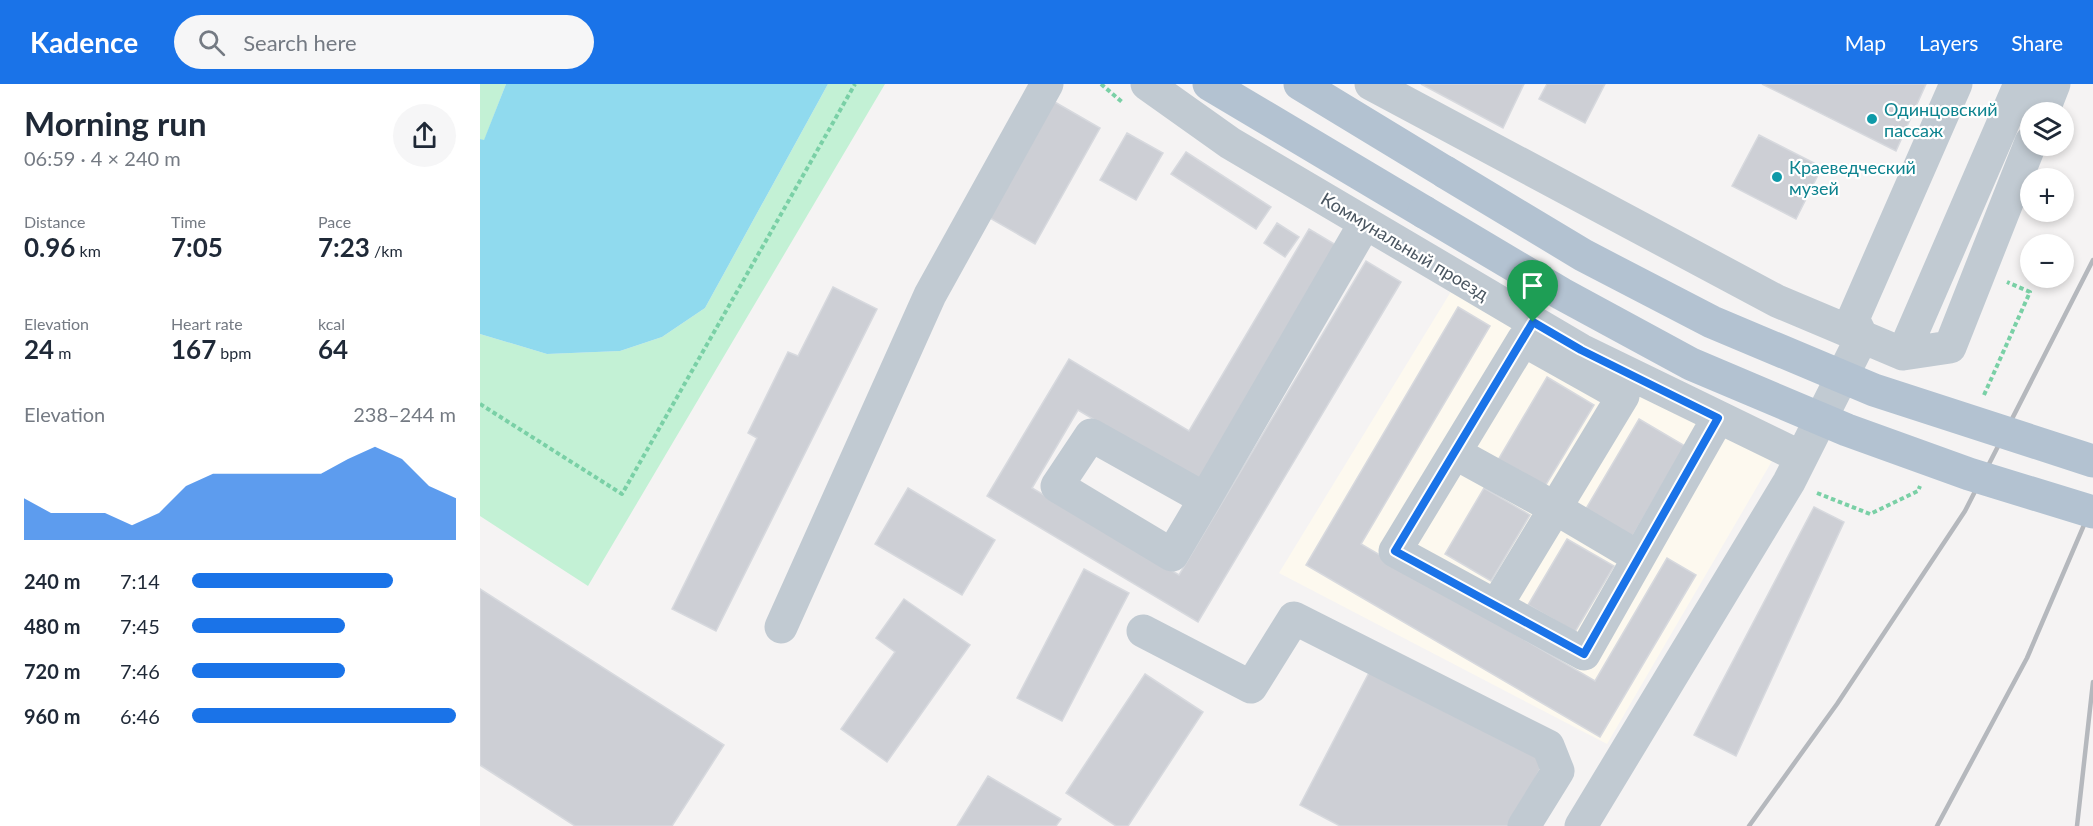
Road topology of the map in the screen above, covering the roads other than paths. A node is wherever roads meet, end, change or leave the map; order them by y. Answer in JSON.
{"nodes":[{"id":1,"x":1047,"y":84,"type":"edge"},
{"id":2,"x":1147,"y":84,"type":"edge"},
{"id":3,"x":1209,"y":84,"type":"edge"},
{"id":4,"x":1300,"y":84,"type":"edge"},
{"id":5,"x":1371,"y":84,"type":"edge"},
{"id":6,"x":1956,"y":84,"type":"edge"},
{"id":7,"x":2020,"y":84,"type":"edge"},
{"id":8,"x":2054,"y":84,"type":"edge"},
{"id":9,"x":2047,"y":102,"type":"edge"},
{"id":10,"x":2025,"y":156,"type":"edge"},
{"id":11,"x":1365,"y":223,"type":"junction"},
{"id":12,"x":1528,"y":331,"type":"junction"},
{"id":13,"x":1862,"y":337,"type":"junction"},
{"id":14,"x":1904,"y":354,"type":"junction"},
{"id":15,"x":1628,"y":386,"type":"junction"},
{"id":16,"x":1714,"y":427,"type":"junction"},
{"id":17,"x":1455,"y":453,"type":"junction"},
{"id":18,"x":1801,"y":457,"type":"junction"},
{"id":19,"x":2093,"y":460,"type":"edge"},
{"id":20,"x":1205,"y":499,"type":"dead end"},
{"id":21,"x":1555,"y":508,"type":"junction"},
{"id":22,"x":2093,"y":512,"type":"edge"},
{"id":23,"x":1638,"y":557,"type":"junction"},
{"id":24,"x":1496,"y":606,"type":"junction"},
{"id":25,"x":781,"y":627,"type":"dead end"},
{"id":26,"x":1143,"y":631,"type":"dead end"},
{"id":27,"x":1524,"y":826,"type":"edge"},
{"id":28,"x":1581,"y":826,"type":"edge"}],
"edges":[{"from":1,"to":25,"type":"street"},
{"from":2,"to":11,"type":"street","name":"Коммунальный проезд"},
{"from":3,"to":22,"type":"main road","bridge":true},
{"from":4,"to":19,"type":"main road","bridge":true},
{"from":5,"to":13,"type":"street"},
{"from":6,"to":13,"type":"street"},
{"from":7,"to":14,"type":"street"},
{"from":8,"to":9,"type":"street"},
{"from":10,"to":14,"type":"street"},
{"from":11,"to":12,"type":"street","name":"Коммунальный проезд"},
{"from":11,"to":20,"type":"street"},
{"from":12,"to":15,"type":"street","name":"Коммунальный проезд"},
{"from":12,"to":17,"type":"street"},
{"from":13,"to":14,"type":"street"},
{"from":13,"to":18,"type":"street"},
{"from":15,"to":16,"type":"street","name":"Коммунальный проезд"},
{"from":15,"to":21,"type":"street"},
{"from":16,"to":18,"type":"street","name":"Коммунальный проезд"},
{"from":16,"to":23,"type":"street"},
{"from":17,"to":21,"type":"street"},
{"from":17,"to":24,"type":"street"},
{"from":18,"to":28,"type":"street"},
{"from":21,"to":23,"type":"street"},
{"from":21,"to":24,"type":"street"},
{"from":23,"to":24,"type":"street"},
{"from":26,"to":27,"type":"street"}]}
